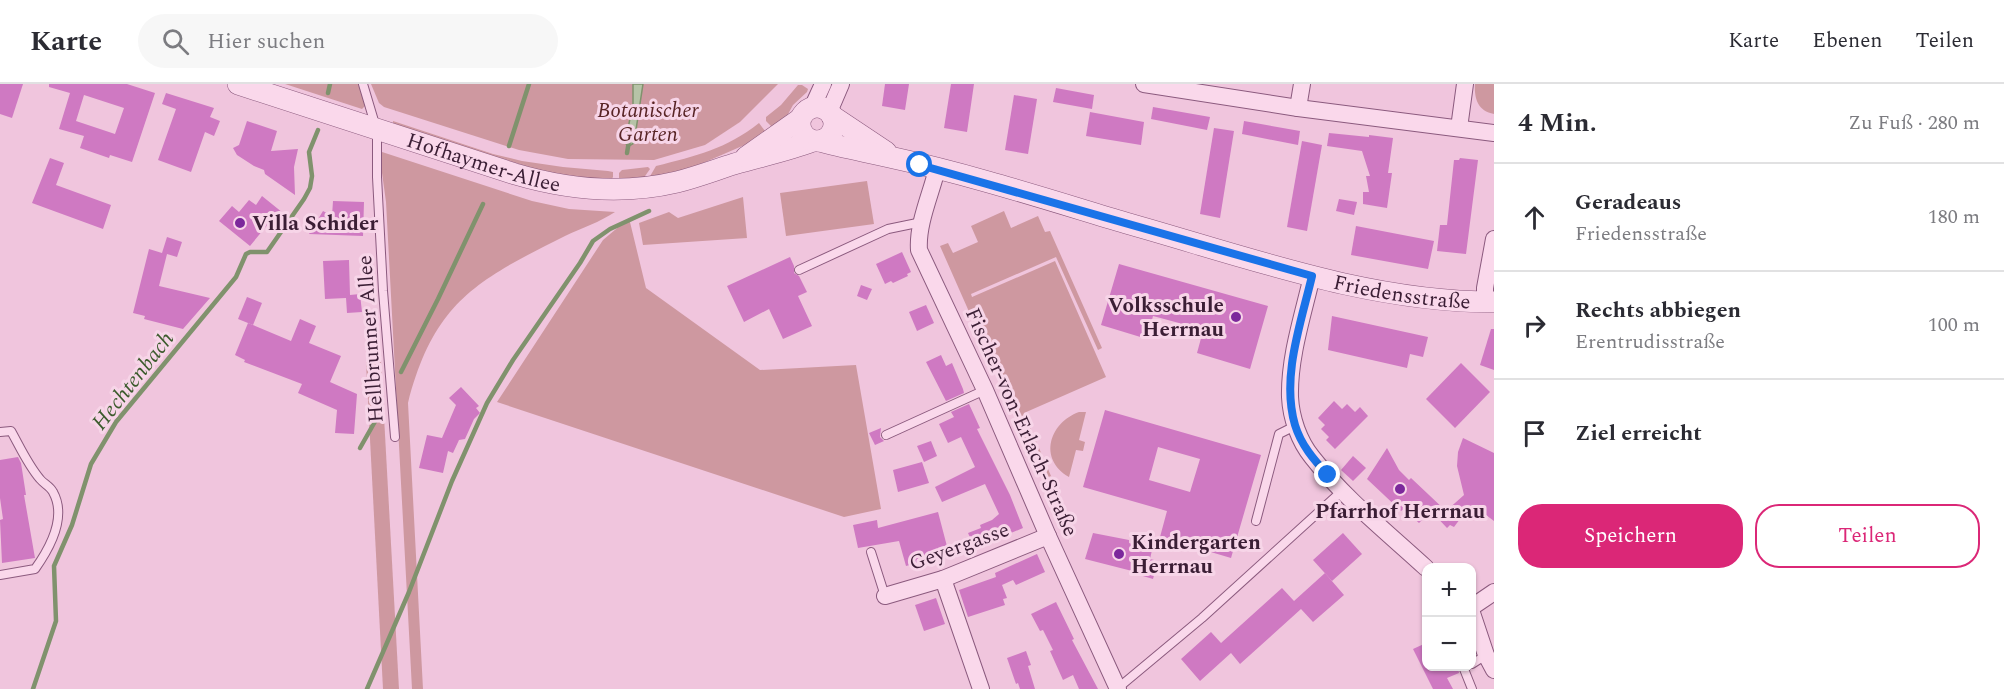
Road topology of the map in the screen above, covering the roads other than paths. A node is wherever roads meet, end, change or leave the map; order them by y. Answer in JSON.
{"nodes":[{"id":1,"x":238,"y":84,"type":"edge"},
{"id":2,"x":363,"y":84,"type":"edge"},
{"id":3,"x":823,"y":84,"type":"edge"},
{"id":4,"x":841,"y":84,"type":"edge"},
{"id":5,"x":1144,"y":84,"type":"edge"},
{"id":6,"x":1302,"y":84,"type":"edge"},
{"id":7,"x":1465,"y":84,"type":"edge"},
{"id":8,"x":1298,"y":108,"type":"junction"},
{"id":9,"x":818,"y":114,"type":"junction"},
{"id":10,"x":1459,"y":128,"type":"junction"},
{"id":11,"x":377,"y":131,"type":"junction"},
{"id":12,"x":1494,"y":133,"type":"edge"},
{"id":13,"x":816,"y":141,"type":"junction"},
{"id":14,"x":894,"y":158,"type":"junction"},
{"id":15,"x":735,"y":164,"type":"junction"},
{"id":16,"x":937,"y":169,"type":"junction"},
{"id":17,"x":923,"y":222,"type":"junction"},
{"id":18,"x":1494,"y":239,"type":"edge"},
{"id":19,"x":799,"y":270,"type":"dead end"},
{"id":20,"x":1312,"y":276,"type":"junction"},
{"id":21,"x":1490,"y":302,"type":"edge"},
{"id":22,"x":986,"y":390,"type":"junction"},
{"id":23,"x":1295,"y":426,"type":"junction"},
{"id":24,"x":0,"y":432,"type":"edge"},
{"id":25,"x":886,"y":435,"type":"dead end"},
{"id":26,"x":395,"y":437,"type":"dead end"},
{"id":27,"x":1343,"y":490,"type":"junction"},
{"id":28,"x":1256,"y":521,"type":"dead end"},
{"id":29,"x":1048,"y":536,"type":"junction"},
{"id":30,"x":871,"y":552,"type":"dead end"},
{"id":31,"x":1422,"y":564,"type":"edge"},
{"id":32,"x":0,"y":575,"type":"edge"},
{"id":33,"x":943,"y":579,"type":"junction"},
{"id":34,"x":1494,"y":592,"type":"edge"},
{"id":35,"x":885,"y":596,"type":"joint"},
{"id":36,"x":1476,"y":604,"type":"edge"},
{"id":37,"x":1473,"y":617,"type":"edge"},
{"id":38,"x":1486,"y":655,"type":"junction"},
{"id":39,"x":1476,"y":661,"type":"edge"},
{"id":40,"x":1494,"y":670,"type":"edge"},
{"id":41,"x":1465,"y":671,"type":"edge"},
{"id":42,"x":1118,"y":688,"type":"edge"},
{"id":43,"x":981,"y":689,"type":"edge"},
{"id":44,"x":1472,"y":689,"type":"edge"}],
"edges":[{"from":1,"to":11,"type":"street","name":"Hofhaymer-Allee"},
{"from":2,"to":11,"type":"lane","name":"Hellbrunner Allee"},
{"from":3,"to":9,"type":"street"},
{"from":4,"to":9,"type":"street"},
{"from":5,"to":8,"type":"street"},
{"from":6,"to":8,"type":"street"},
{"from":7,"to":10,"type":"street"},
{"from":8,"to":10,"type":"street"},
{"from":9,"to":13,"type":"street"},
{"from":9,"to":13,"type":"street"},
{"from":9,"to":14,"type":"street","name":"Friedensstraße"},
{"from":9,"to":15,"type":"street","name":"Hofhaymer-Allee"},
{"from":10,"to":12,"type":"street"},
{"from":11,"to":15,"type":"street","name":"Hofhaymer-Allee"},
{"from":11,"to":26,"type":"lane","name":"Hellbrunner Allee"},
{"from":13,"to":14,"type":"street","name":"Friedensstraße"},
{"from":13,"to":15,"type":"street","name":"Hofhaymer-Allee"},
{"from":14,"to":16,"type":"street","name":"Friedensstraße"},
{"from":16,"to":17,"type":"street","name":"Fischer-von-Erlach-Straße"},
{"from":16,"to":20,"type":"street","name":"Friedensstraße"},
{"from":17,"to":19,"type":"lane"},
{"from":17,"to":22,"type":"street","name":"Fischer-von-Erlach-Straße"},
{"from":18,"to":21,"type":"street"},
{"from":20,"to":21,"type":"street","name":"Friedensstraße"},
{"from":20,"to":23,"type":"street"},
{"from":22,"to":25,"type":"lane"},
{"from":22,"to":29,"type":"street","name":"Fischer-von-Erlach-Straße"},
{"from":23,"to":27,"type":"street"},
{"from":23,"to":28,"type":"lane"},
{"from":24,"to":32,"type":"lane"},
{"from":27,"to":31,"type":"street"},
{"from":27,"to":42,"type":"lane"},
{"from":29,"to":33,"type":"street","name":"Geyergasse"},
{"from":29,"to":42,"type":"street","name":"Fischer-von-Erlach-Straße"},
{"from":30,"to":35,"type":"lane"},
{"from":33,"to":35,"type":"street","name":"Geyergasse"},
{"from":33,"to":43,"type":"street"},
{"from":34,"to":36,"type":"street"},
{"from":37,"to":38,"type":"street"},
{"from":38,"to":39,"type":"lane"},
{"from":38,"to":40,"type":"street"},
{"from":41,"to":44,"type":"lane"}]}
